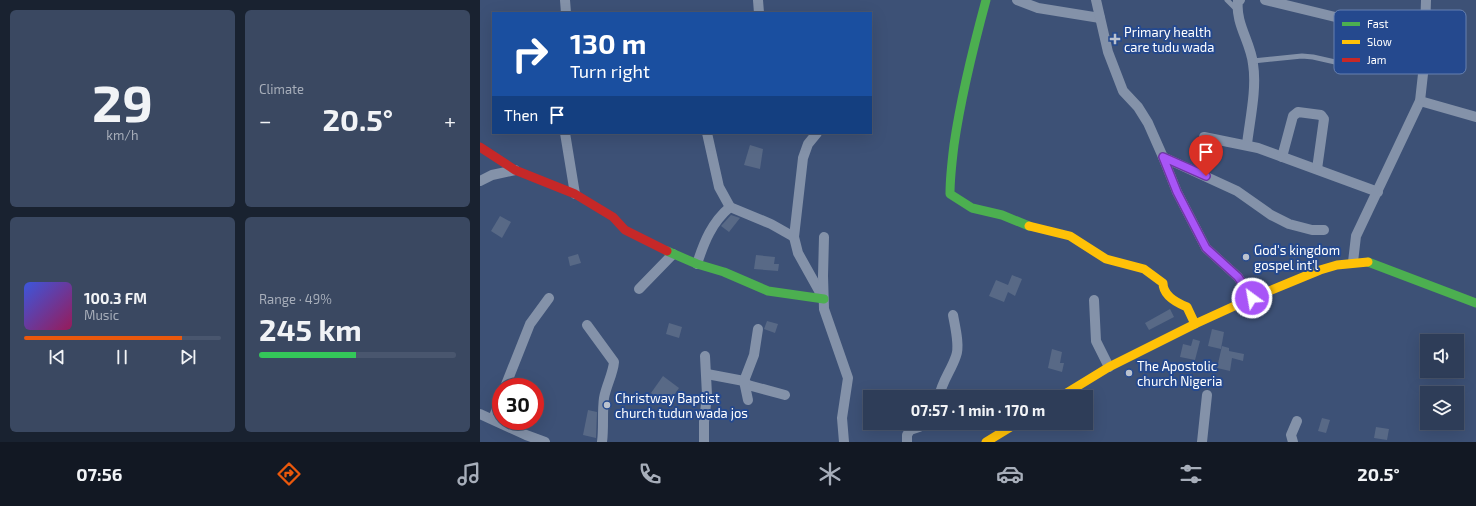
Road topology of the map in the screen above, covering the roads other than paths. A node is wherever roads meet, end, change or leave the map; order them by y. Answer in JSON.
{"nodes":[{"id":1,"x":565,"y":0,"type":"edge"},
{"id":2,"x":758,"y":0,"type":"edge"},
{"id":3,"x":986,"y":0,"type":"edge"},
{"id":4,"x":1017,"y":0,"type":"edge"},
{"id":5,"x":1096,"y":0,"type":"edge"},
{"id":6,"x":1227,"y":0,"type":"edge"},
{"id":7,"x":1240,"y":0,"type":"edge"},
{"id":8,"x":1264,"y":0,"type":"edge"},
{"id":9,"x":1426,"y":0,"type":"edge"},
{"id":10,"x":1237,"y":10,"type":"junction"},
{"id":11,"x":1426,"y":10,"type":"edge"},
{"id":12,"x":566,"y":12,"type":"edge"},
{"id":13,"x":759,"y":12,"type":"edge"},
{"id":14,"x":1334,"y":16,"type":"edge"},
{"id":15,"x":1100,"y":18,"type":"junction"},
{"id":16,"x":1253,"y":61,"type":"junction"},
{"id":17,"x":1334,"y":62,"type":"edge"},
{"id":18,"x":1423,"y":74,"type":"edge"},
{"id":19,"x":1420,"y":101,"type":"junction"},
{"id":20,"x":1476,"y":117,"type":"edge"},
{"id":21,"x":565,"y":134,"type":"edge"},
{"id":22,"x":707,"y":134,"type":"edge"},
{"id":23,"x":816,"y":134,"type":"edge"},
{"id":24,"x":1204,"y":137,"type":"dead end"},
{"id":25,"x":1247,"y":144,"type":"junction"},
{"id":26,"x":480,"y":147,"type":"edge"},
{"id":27,"x":1163,"y":157,"type":"junction"},
{"id":28,"x":1282,"y":157,"type":"junction"},
{"id":29,"x":1317,"y":169,"type":"junction"},
{"id":30,"x":515,"y":170,"type":"junction"},
{"id":31,"x":480,"y":181,"type":"edge"},
{"id":32,"x":1378,"y":192,"type":"junction"},
{"id":33,"x":575,"y":194,"type":"junction"},
{"id":34,"x":730,"y":207,"type":"junction"},
{"id":35,"x":1324,"y":230,"type":"dead end"},
{"id":36,"x":794,"y":237,"type":"junction"},
{"id":37,"x":824,"y":237,"type":"dead end"},
{"id":38,"x":673,"y":254,"type":"junction"},
{"id":39,"x":1354,"y":262,"type":"junction"},
{"id":40,"x":697,"y":264,"type":"junction"},
{"id":41,"x":638,"y":289,"type":"dead end"},
{"id":42,"x":549,"y":298,"type":"dead end"},
{"id":43,"x":1252,"y":298,"type":"junction"},
{"id":44,"x":824,"y":299,"type":"junction"},
{"id":45,"x":1094,"y":300,"type":"dead end"},
{"id":46,"x":1476,"y":303,"type":"edge"},
{"id":47,"x":953,"y":315,"type":"dead end"},
{"id":48,"x":1195,"y":324,"type":"junction"},
{"id":49,"x":587,"y":325,"type":"dead end"},
{"id":50,"x":758,"y":329,"type":"dead end"},
{"id":51,"x":705,"y":356,"type":"dead end"},
{"id":52,"x":1109,"y":367,"type":"junction"},
{"id":53,"x":707,"y":374,"type":"junction"},
{"id":54,"x":509,"y":378,"type":"edge"},
{"id":55,"x":744,"y":381,"type":"junction"},
{"id":56,"x":940,"y":390,"type":"edge"},
{"id":57,"x":1071,"y":390,"type":"edge"},
{"id":58,"x":785,"y":395,"type":"dead end"},
{"id":59,"x":1207,"y":395,"type":"dead end"},
{"id":60,"x":748,"y":400,"type":"dead end"},
{"id":61,"x":480,"y":414,"type":"edge"},
{"id":62,"x":492,"y":419,"type":"edge"},
{"id":63,"x":1297,"y":421,"type":"dead end"},
{"id":64,"x":516,"y":430,"type":"edge"},
{"id":65,"x":910,"y":430,"type":"edge"},
{"id":66,"x":1006,"y":430,"type":"edge"},
{"id":67,"x":545,"y":442,"type":"edge"},
{"id":68,"x":602,"y":442,"type":"edge"},
{"id":69,"x":704,"y":442,"type":"edge"},
{"id":70,"x":844,"y":442,"type":"edge"},
{"id":71,"x":908,"y":442,"type":"edge"},
{"id":72,"x":986,"y":442,"type":"edge"},
{"id":73,"x":1202,"y":442,"type":"edge"},
{"id":74,"x":1293,"y":442,"type":"edge"}],
"edges":[{"from":1,"to":12,"type":"street"},
{"from":2,"to":13,"type":"street"},
{"from":3,"to":48,"type":"street"},
{"from":4,"to":15,"type":"street"},
{"from":5,"to":15,"type":"street"},
{"from":6,"to":10,"type":"lane"},
{"from":7,"to":10,"type":"street"},
{"from":8,"to":14,"type":"street"},
{"from":9,"to":11,"type":"street"},
{"from":10,"to":16,"type":"street"},
{"from":15,"to":27,"type":"street"},
{"from":16,"to":17,"type":"lane"},
{"from":16,"to":25,"type":"street"},
{"from":18,"to":19,"type":"street"},
{"from":19,"to":20,"type":"street"},
{"from":19,"to":32,"type":"street"},
{"from":21,"to":33,"type":"street"},
{"from":22,"to":34,"type":"street"},
{"from":23,"to":36,"type":"street"},
{"from":24,"to":25,"type":"street"},
{"from":25,"to":28,"type":"street"},
{"from":26,"to":30,"type":"street"},
{"from":27,"to":35,"type":"street"},
{"from":27,"to":43,"type":"street"},
{"from":28,"to":29,"type":"street"},
{"from":28,"to":29,"type":"street"},
{"from":29,"to":32,"type":"street"},
{"from":30,"to":31,"type":"street"},
{"from":30,"to":33,"type":"street"},
{"from":32,"to":39,"type":"street"},
{"from":33,"to":38,"type":"street"},
{"from":34,"to":36,"type":"street"},
{"from":34,"to":40,"type":"street"},
{"from":36,"to":44,"type":"street"},
{"from":37,"to":44,"type":"street"},
{"from":38,"to":40,"type":"street"},
{"from":38,"to":41,"type":"street"},
{"from":39,"to":43,"type":"street"},
{"from":39,"to":46,"type":"street"},
{"from":40,"to":44,"type":"street"},
{"from":42,"to":54,"type":"street"},
{"from":43,"to":48,"type":"street"},
{"from":44,"to":70,"type":"street"},
{"from":45,"to":52,"type":"street"},
{"from":47,"to":56,"type":"street"},
{"from":48,"to":52,"type":"street"},
{"from":49,"to":68,"type":"street"},
{"from":50,"to":55,"type":"street"},
{"from":51,"to":53,"type":"street"},
{"from":52,"to":57,"type":"street"},
{"from":53,"to":55,"type":"street"},
{"from":53,"to":69,"type":"street"},
{"from":55,"to":58,"type":"street"},
{"from":55,"to":60,"type":"street"},
{"from":59,"to":73,"type":"street"},
{"from":61,"to":62,"type":"street"},
{"from":63,"to":74,"type":"street"},
{"from":64,"to":67,"type":"street"},
{"from":65,"to":71,"type":"street"},
{"from":66,"to":72,"type":"street"}]}
